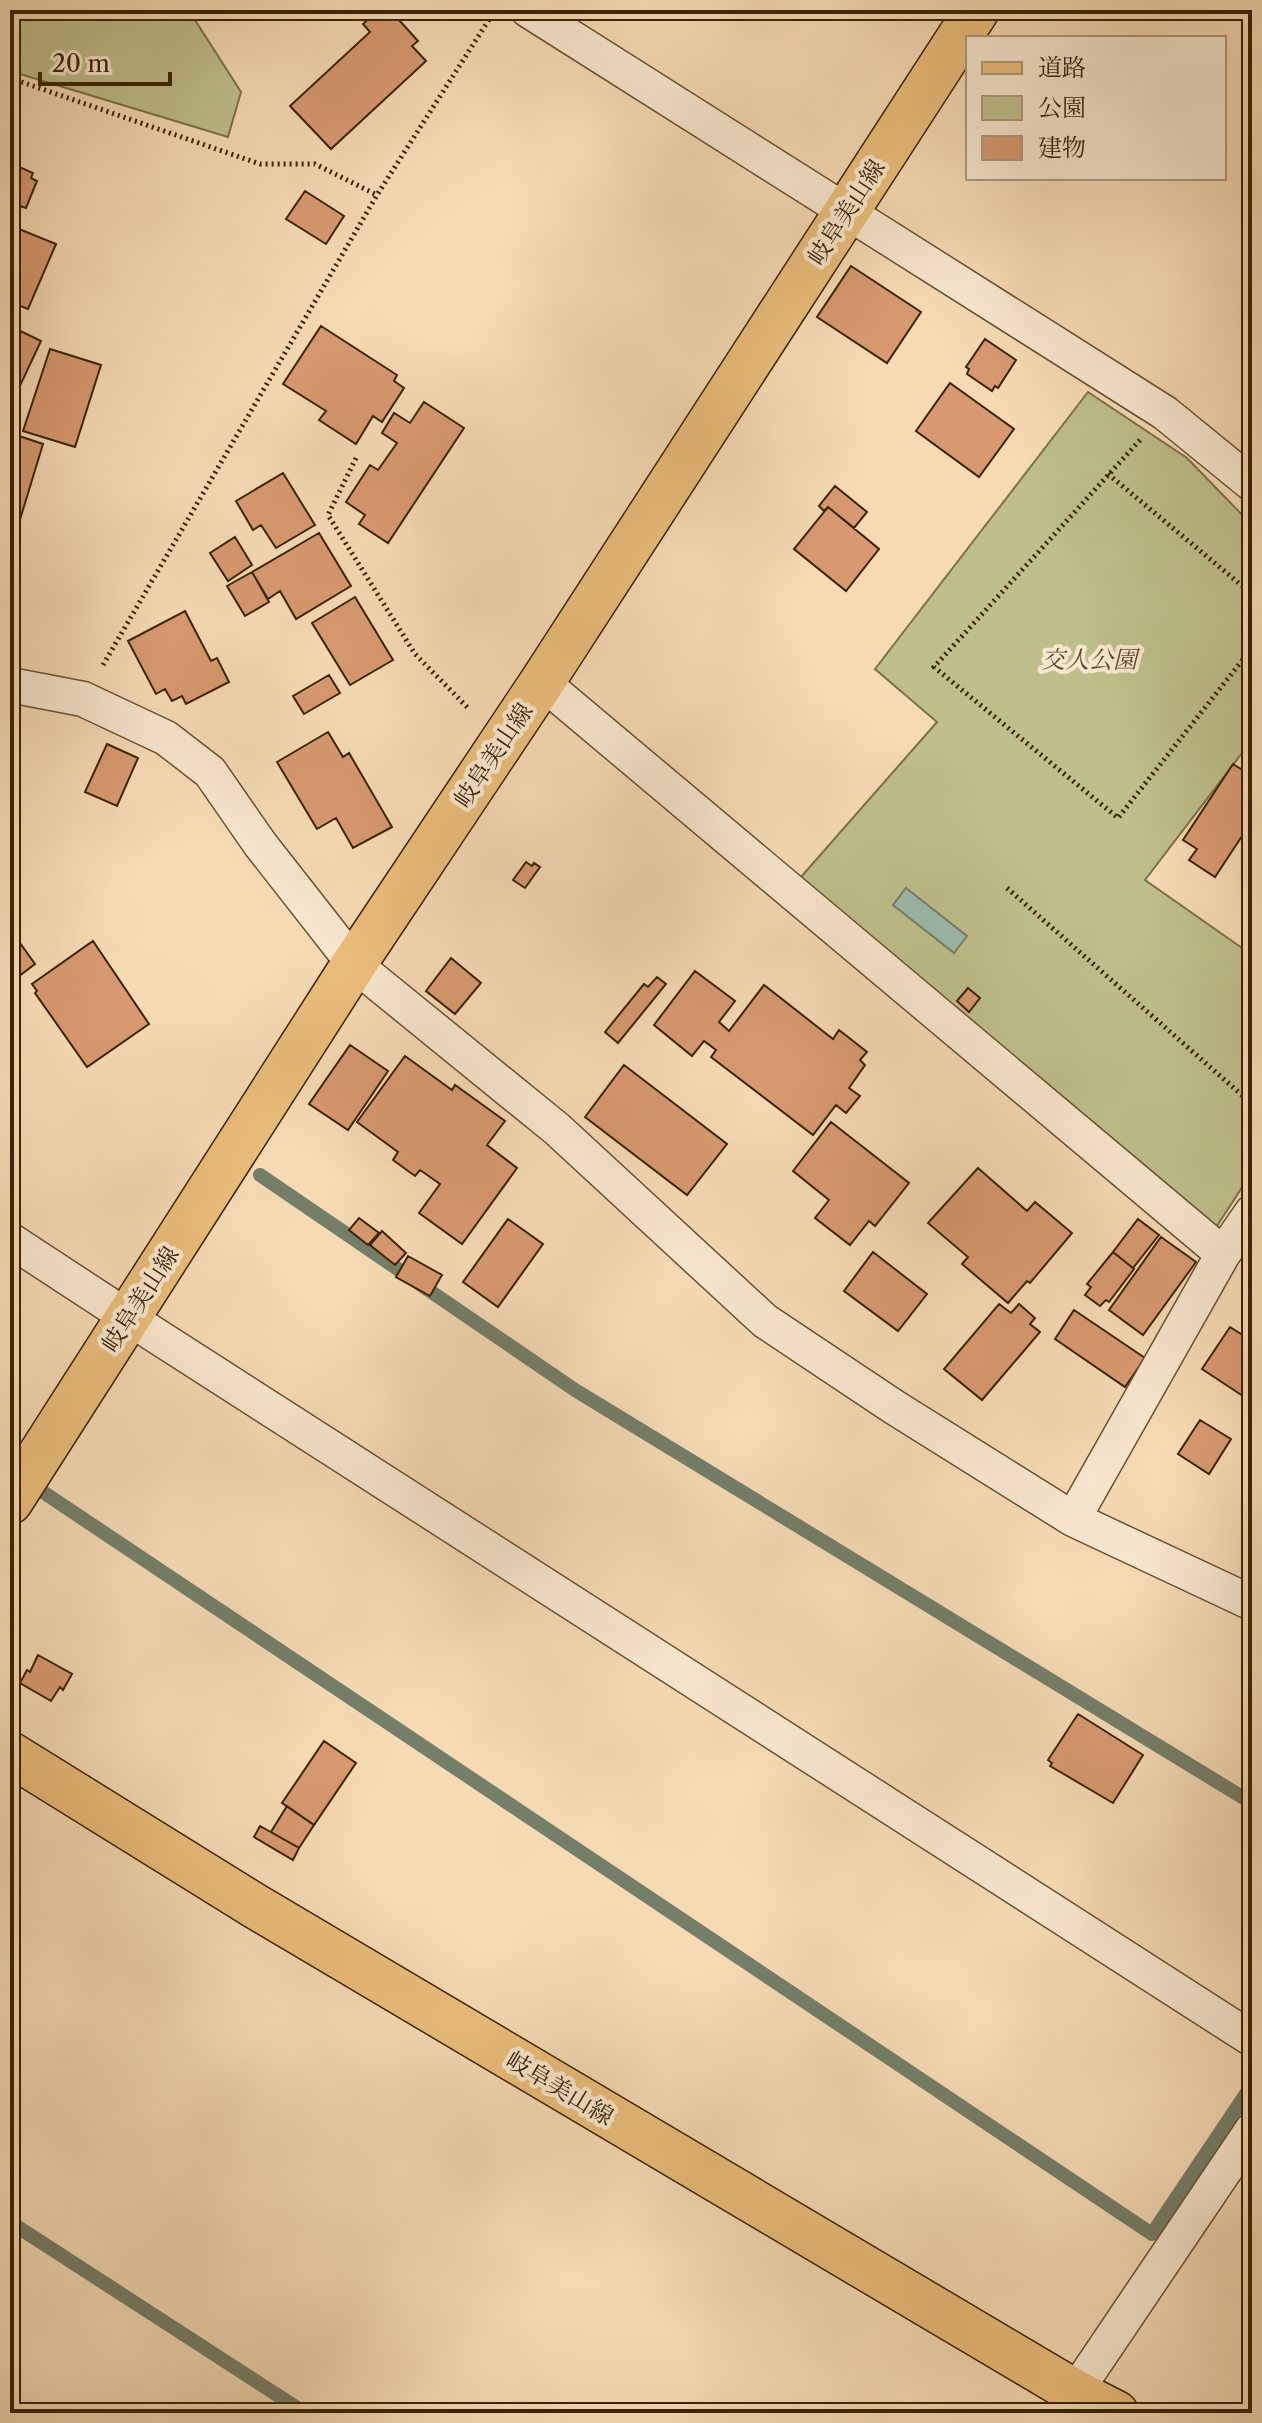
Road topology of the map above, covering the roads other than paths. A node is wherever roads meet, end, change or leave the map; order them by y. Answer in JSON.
{"nodes":[{"id":1,"x":528,"y":10,"type":"edge"},
{"id":2,"x":977,"y":10,"type":"edge"},
{"id":3,"x":847,"y":213,"type":"junction"},
{"id":4,"x":1252,"y":484,"type":"edge"},
{"id":5,"x":542,"y":682,"type":"junction"},
{"id":6,"x":10,"y":685,"type":"edge"},
{"id":7,"x":354,"y":964,"type":"junction"},
{"id":8,"x":1252,"y":1212,"type":"edge"},
{"id":9,"x":10,"y":1240,"type":"edge"},
{"id":10,"x":1223,"y":1254,"type":"junction"},
{"id":11,"x":127,"y":1317,"type":"junction"},
{"id":12,"x":10,"y":1502,"type":"edge"},
{"id":13,"x":1073,"y":1519,"type":"junction"},
{"id":14,"x":1252,"y":1603,"type":"edge"},
{"id":15,"x":10,"y":1754,"type":"edge"},
{"id":16,"x":1252,"y":2039,"type":"edge"},
{"id":17,"x":1252,"y":2130,"type":"edge"},
{"id":18,"x":1068,"y":2402,"type":"edge"},
{"id":19,"x":1116,"y":2413,"type":"edge"}],
"edges":[{"from":1,"to":3,"type":"street"},
{"from":2,"to":3,"type":"main road","name":"岐阜美山線"},
{"from":3,"to":4,"type":"street"},
{"from":3,"to":5,"type":"main road","name":"岐阜美山線"},
{"from":5,"to":7,"type":"main road","name":"岐阜美山線"},
{"from":5,"to":10,"type":"street"},
{"from":6,"to":7,"type":"street"},
{"from":7,"to":11,"type":"main road","name":"岐阜美山線"},
{"from":7,"to":13,"type":"street"},
{"from":8,"to":10,"type":"street"},
{"from":9,"to":11,"type":"street"},
{"from":10,"to":13,"type":"street"},
{"from":11,"to":12,"type":"main road","name":"岐阜美山線"},
{"from":11,"to":16,"type":"street"},
{"from":13,"to":14,"type":"street"},
{"from":15,"to":18,"type":"main road","name":"岐阜美山線"},
{"from":17,"to":18,"type":"street"},
{"from":18,"to":19,"type":"main road","name":"岐阜美山線"}]}
